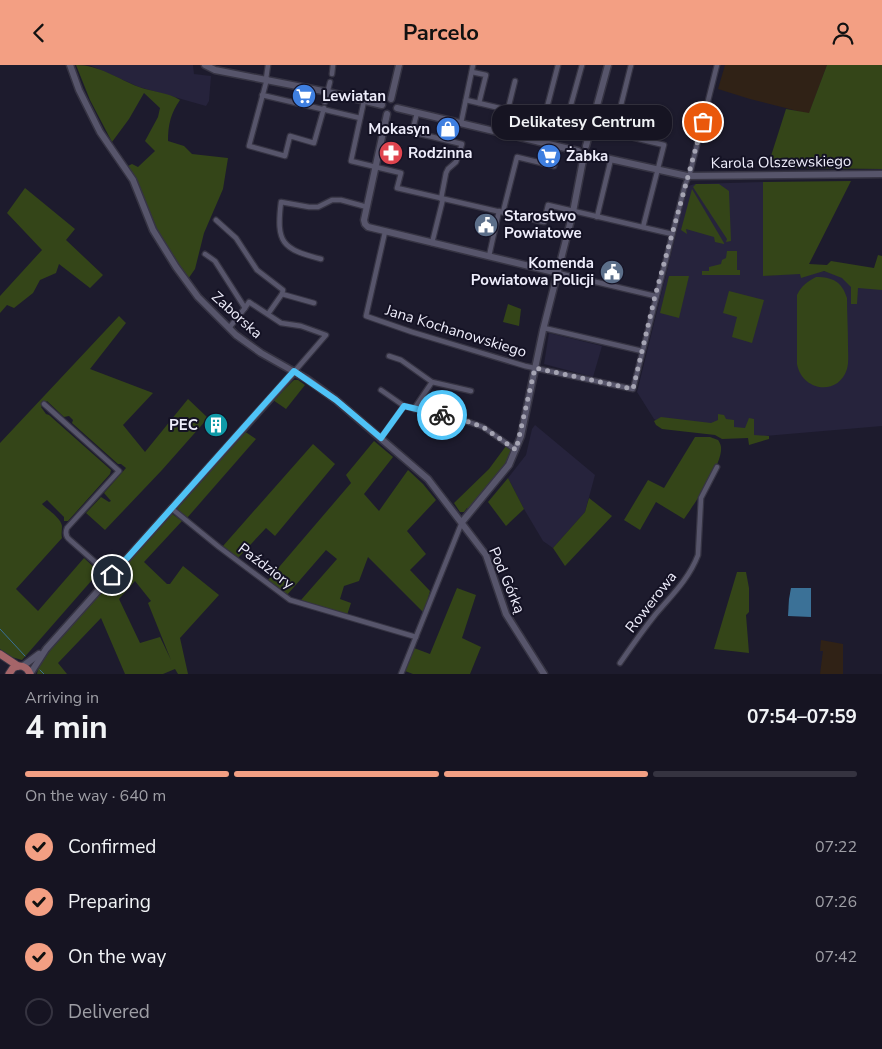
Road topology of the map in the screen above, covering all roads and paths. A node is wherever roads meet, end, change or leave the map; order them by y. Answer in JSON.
{"nodes":[{"id":1,"x":70,"y":65,"type":"edge"},
{"id":2,"x":205,"y":65,"type":"edge"},
{"id":3,"x":268,"y":65,"type":"edge"},
{"id":4,"x":333,"y":65,"type":"edge"},
{"id":5,"x":399,"y":65,"type":"edge"},
{"id":6,"x":473,"y":65,"type":"edge"},
{"id":7,"x":558,"y":65,"type":"edge"},
{"id":8,"x":582,"y":65,"type":"edge"},
{"id":9,"x":608,"y":65,"type":"edge"},
{"id":10,"x":631,"y":65,"type":"edge"},
{"id":11,"x":717,"y":65,"type":"edge"},
{"id":12,"x":472,"y":72,"type":"junction"},
{"id":13,"x":332,"y":74,"type":"dead end"},
{"id":14,"x":266,"y":79,"type":"junction"},
{"id":15,"x":515,"y":81,"type":"dead end"},
{"id":16,"x":330,"y":82,"type":"dead end"},
{"id":17,"x":328,"y":92,"type":"junction"},
{"id":18,"x":262,"y":95,"type":"junction"},
{"id":19,"x":391,"y":99,"type":"junction"},
{"id":20,"x":466,"y":100,"type":"junction"},
{"id":21,"x":364,"y":101,"type":"junction"},
{"id":22,"x":479,"y":103,"type":"junction"},
{"id":23,"x":382,"y":105,"type":"junction"},
{"id":24,"x":324,"y":107,"type":"junction"},
{"id":25,"x":396,"y":108,"type":"junction"},
{"id":26,"x":508,"y":110,"type":"junction"},
{"id":27,"x":417,"y":113,"type":"junction"},
{"id":28,"x":387,"y":114,"type":"junction"},
{"id":29,"x":545,"y":115,"type":"junction"},
{"id":30,"x":360,"y":118,"type":"junction"},
{"id":31,"x":461,"y":123,"type":"junction"},
{"id":32,"x":502,"y":133,"type":"junction"},
{"id":33,"x":538,"y":142,"type":"junction"},
{"id":34,"x":586,"y":146,"type":"junction"},
{"id":35,"x":559,"y":147,"type":"junction"},
{"id":36,"x":578,"y":151,"type":"junction"},
{"id":37,"x":592,"y":155,"type":"junction"},
{"id":38,"x":611,"y":159,"type":"junction"},
{"id":39,"x":583,"y":160,"type":"junction"},
{"id":40,"x":376,"y":167,"type":"junction"},
{"id":41,"x":658,"y":170,"type":"junction"},
{"id":42,"x":882,"y":174,"type":"edge"},
{"id":43,"x":688,"y":176,"type":"junction"},
{"id":44,"x":442,"y":199,"type":"junction"},
{"id":45,"x":367,"y":207,"type":"junction"},
{"id":46,"x":573,"y":211,"type":"junction"},
{"id":47,"x":501,"y":212,"type":"junction"},
{"id":48,"x":597,"y":217,"type":"junction"},
{"id":49,"x":216,"y":220,"type":"dead end"},
{"id":50,"x":643,"y":227,"type":"junction"},
{"id":51,"x":385,"y":232,"type":"junction"},
{"id":52,"x":672,"y":234,"type":"junction"},
{"id":53,"x":432,"y":243,"type":"junction"},
{"id":54,"x":204,"y":254,"type":"dead end"},
{"id":55,"x":489,"y":256,"type":"junction"},
{"id":56,"x":321,"y":259,"type":"dead end"},
{"id":57,"x":558,"y":273,"type":"junction"},
{"id":58,"x":282,"y":294,"type":"junction"},
{"id":59,"x":655,"y":296,"type":"junction"},
{"id":60,"x":314,"y":303,"type":"dead end"},
{"id":61,"x":245,"y":308,"type":"junction"},
{"id":62,"x":268,"y":314,"type":"junction"},
{"id":63,"x":229,"y":328,"type":"junction"},
{"id":64,"x":544,"y":328,"type":"junction"},
{"id":65,"x":642,"y":351,"type":"junction"},
{"id":66,"x":389,"y":356,"type":"dead end"},
{"id":67,"x":535,"y":368,"type":"junction"},
{"id":68,"x":294,"y":371,"type":"junction"},
{"id":69,"x":432,"y":382,"type":"junction"},
{"id":70,"x":382,"y":390,"type":"dead end"},
{"id":71,"x":471,"y":391,"type":"dead end"},
{"id":72,"x":44,"y":404,"type":"dead end"},
{"id":73,"x":404,"y":406,"type":"junction"},
{"id":74,"x":414,"y":409,"type":"junction"},
{"id":75,"x":70,"y":419,"type":"dead end"},
{"id":76,"x":66,"y":423,"type":"junction"},
{"id":77,"x":381,"y":438,"type":"junction"},
{"id":78,"x":516,"y":450,"type":"junction"},
{"id":79,"x":717,"y":467,"type":"dead end"},
{"id":80,"x":171,"y":508,"type":"junction"},
{"id":81,"x":462,"y":522,"type":"junction"},
{"id":82,"x":111,"y":576,"type":"junction"},
{"id":83,"x":416,"y":637,"type":"junction"},
{"id":84,"x":46,"y":649,"type":"junction"},
{"id":85,"x":0,"y":655,"type":"edge"},
{"id":86,"x":620,"y":663,"type":"dead end"},
{"id":87,"x":21,"y":666,"type":"junction"},
{"id":88,"x":10,"y":673,"type":"edge"},
{"id":89,"x":30,"y":674,"type":"edge"},
{"id":90,"x":401,"y":674,"type":"edge"},
{"id":91,"x":544,"y":674,"type":"edge"}],
"edges":[{"from":1,"to":63,"type":"street","name":"Zaborska"},
{"from":2,"to":14,"type":"street"},
{"from":3,"to":14,"type":"street"},
{"from":4,"to":13,"type":"street"},
{"from":5,"to":19,"type":"street"},
{"from":6,"to":12,"type":"street"},
{"from":7,"to":29,"type":"street"},
{"from":8,"to":29,"type":"street"},
{"from":9,"to":34,"type":"street"},
{"from":10,"to":41,"type":"street"},
{"from":11,"to":43,"type":"street"},
{"from":12,"to":20,"type":"street"},
{"from":12,"to":22,"type":"street"},
{"from":14,"to":17,"type":"street"},
{"from":14,"to":18,"type":"street"},
{"from":15,"to":26,"type":"street"},
{"from":16,"to":17,"type":"street"},
{"from":17,"to":21,"type":"street"},
{"from":17,"to":24,"type":"street"},
{"from":18,"to":24,"type":"street"},
{"from":18,"to":24,"type":"street"},
{"from":19,"to":23,"type":"street"},
{"from":19,"to":25,"type":"street"},
{"from":20,"to":22,"type":"street"},
{"from":20,"to":31,"type":"street"},
{"from":21,"to":23,"type":"street"},
{"from":21,"to":30,"type":"street"},
{"from":22,"to":26,"type":"street"},
{"from":23,"to":28,"type":"street"},
{"from":24,"to":30,"type":"street"},
{"from":25,"to":27,"type":"street"},
{"from":25,"to":28,"type":"street"},
{"from":26,"to":32,"type":"street"},
{"from":27,"to":31,"type":"street"},
{"from":27,"to":44,"type":"street"},
{"from":28,"to":40,"type":"street"},
{"from":29,"to":33,"type":"street"},
{"from":30,"to":40,"type":"street"},
{"from":31,"to":32,"type":"street"},
{"from":32,"to":33,"type":"street"},
{"from":33,"to":35,"type":"street"},
{"from":34,"to":36,"type":"street"},
{"from":34,"to":37,"type":"street"},
{"from":35,"to":36,"type":"street"},
{"from":35,"to":47,"type":"street"},
{"from":36,"to":39,"type":"street"},
{"from":37,"to":38,"type":"street","name":"Karola Olszewskiego"},
{"from":37,"to":39,"type":"street"},
{"from":38,"to":41,"type":"street","name":"Karola Olszewskiego"},
{"from":38,"to":48,"type":"street"},
{"from":39,"to":46,"type":"street"},
{"from":40,"to":44,"type":"street"},
{"from":40,"to":45,"type":"street"},
{"from":41,"to":43,"type":"street","name":"Karola Olszewskiego"},
{"from":41,"to":50,"type":"street"},
{"from":42,"to":43,"type":"street","name":"Karola Olszewskiego"},
{"from":43,"to":52,"type":"street"},
{"from":44,"to":47,"type":"street"},
{"from":44,"to":53,"type":"street"},
{"from":45,"to":51,"type":"street"},
{"from":45,"to":56,"type":"street"},
{"from":46,"to":47,"type":"street"},
{"from":46,"to":48,"type":"street"},
{"from":46,"to":57,"type":"street"},
{"from":47,"to":55,"type":"street"},
{"from":48,"to":50,"type":"street"},
{"from":49,"to":58,"type":"street"},
{"from":50,"to":52,"type":"street"},
{"from":51,"to":53,"type":"street"},
{"from":51,"to":67,"type":"street","name":"Jana Kochanowskiego"},
{"from":52,"to":59,"type":"street"},
{"from":53,"to":55,"type":"street"},
{"from":54,"to":61,"type":"street"},
{"from":55,"to":57,"type":"street"},
{"from":57,"to":59,"type":"street"},
{"from":57,"to":64,"type":"street"},
{"from":58,"to":60,"type":"street"},
{"from":58,"to":62,"type":"street"},
{"from":59,"to":65,"type":"street"},
{"from":61,"to":62,"type":"street"},
{"from":61,"to":63,"type":"street"},
{"from":62,"to":68,"type":"street"},
{"from":63,"to":68,"type":"street","name":"Zaborska"},
{"from":64,"to":65,"type":"street"},
{"from":64,"to":67,"type":"street"},
{"from":65,"to":67,"type":"street"},
{"from":66,"to":69,"type":"street"},
{"from":67,"to":78,"type":"street"},
{"from":68,"to":77,"type":"street","name":"Zaborska"},
{"from":68,"to":80,"type":"street"},
{"from":69,"to":71,"type":"street"},
{"from":69,"to":74,"type":"street"},
{"from":70,"to":73,"type":"street"},
{"from":72,"to":76,"type":"street"},
{"from":73,"to":74,"type":"street"},
{"from":73,"to":77,"type":"street"},
{"from":74,"to":78,"type":"street"},
{"from":75,"to":76,"type":"street"},
{"from":76,"to":82,"type":"street"},
{"from":77,"to":81,"type":"street","name":"Zaborska"},
{"from":78,"to":81,"type":"street"},
{"from":79,"to":86,"type":"street","name":"Rowerowa"},
{"from":80,"to":82,"type":"street"},
{"from":80,"to":83,"type":"street","name":"Paździory"},
{"from":81,"to":83,"type":"street"},
{"from":81,"to":91,"type":"street","name":"Pod Górką"},
{"from":82,"to":84,"type":"street"},
{"from":83,"to":90,"type":"street"},
{"from":84,"to":87,"type":"street"},
{"from":84,"to":89,"type":"street"},
{"from":85,"to":87,"type":"main road"},
{"from":85,"to":88,"type":"main road"},
{"from":87,"to":88,"type":"main road"},
{"from":87,"to":89,"type":"main road"}]}
